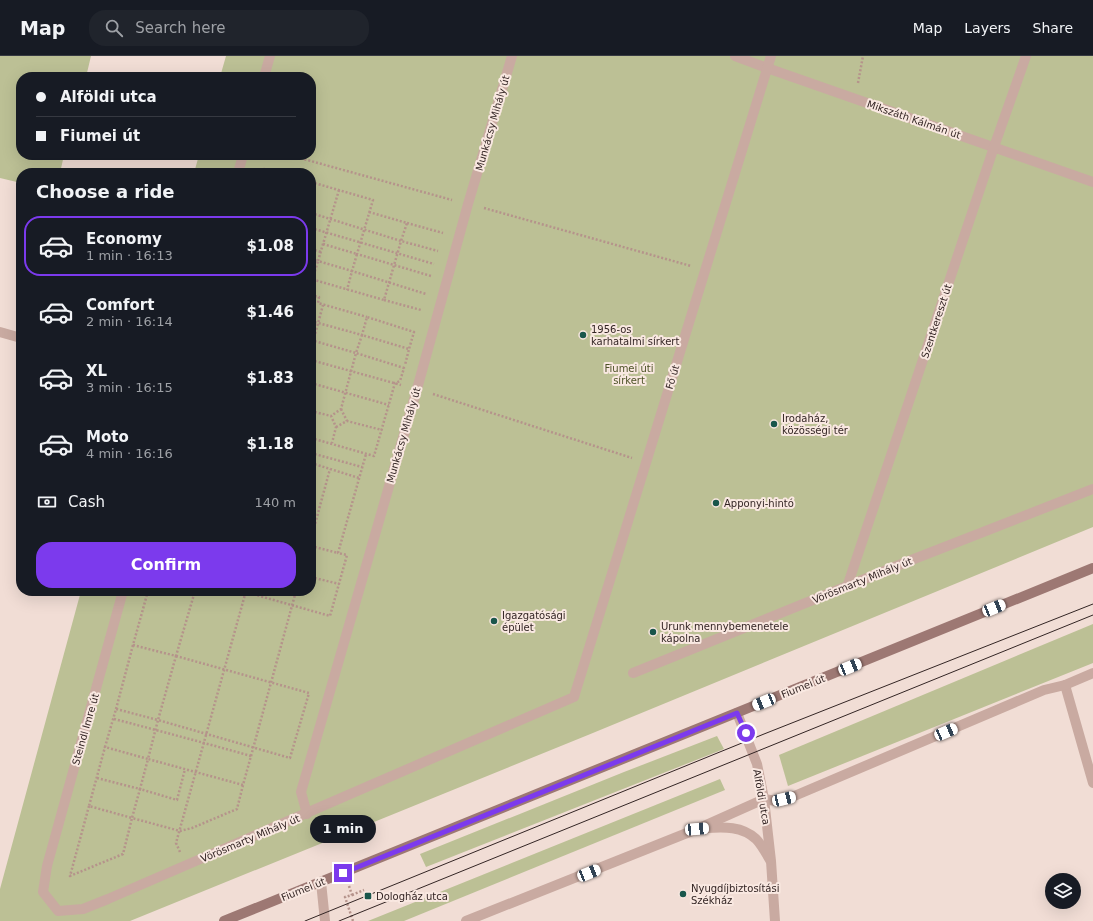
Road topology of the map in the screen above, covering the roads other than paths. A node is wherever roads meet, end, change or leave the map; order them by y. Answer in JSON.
{"nodes":[{"id":1,"x":270,"y":56,"type":"edge"},
{"id":2,"x":512,"y":56,"type":"edge"},
{"id":3,"x":735,"y":56,"type":"edge"},
{"id":4,"x":771,"y":56,"type":"edge"},
{"id":5,"x":1026,"y":56,"type":"edge"},
{"id":6,"x":767,"y":68,"type":"junction"},
{"id":7,"x":265,"y":72,"type":"edge"},
{"id":8,"x":994,"y":147,"type":"junction"},
{"id":9,"x":1093,"y":182,"type":"edge"},
{"id":10,"x":0,"y":332,"type":"edge"},
{"id":11,"x":16,"y":337,"type":"edge"},
{"id":12,"x":1093,"y":489,"type":"edge"},
{"id":13,"x":1093,"y":568,"type":"edge"},
{"id":14,"x":847,"y":587,"type":"junction"},
{"id":15,"x":122,"y":596,"type":"edge"},
{"id":16,"x":633,"y":673,"type":"dead end"},
{"id":17,"x":1093,"y":673,"type":"edge"},
{"id":18,"x":1065,"y":685,"type":"junction"},
{"id":19,"x":574,"y":697,"type":"joint"},
{"id":20,"x":737,"y":713,"type":"junction"},
{"id":21,"x":1093,"y":782,"type":"edge"},
{"id":22,"x":764,"y":799,"type":"junction"},
{"id":23,"x":307,"y":814,"type":"junction"},
{"id":24,"x":697,"y":829,"type":"junction"},
{"id":25,"x":771,"y":861,"type":"junction"},
{"id":26,"x":47,"y":866,"type":"joint"},
{"id":27,"x":321,"y":882,"type":"junction"},
{"id":28,"x":224,"y":921,"type":"edge"},
{"id":29,"x":325,"y":921,"type":"edge"},
{"id":30,"x":466,"y":921,"type":"edge"},
{"id":31,"x":775,"y":921,"type":"edge"}],
"edges":[{"from":1,"to":7,"type":"street"},
{"from":2,"to":23,"type":"street","name":"Munkácsy Mihály út"},
{"from":3,"to":6,"type":"street","name":"Mikszáth Kálmán út"},
{"from":4,"to":6,"type":"street","name":"Fő út"},
{"from":5,"to":8,"type":"street","name":"Szentkereszt út"},
{"from":6,"to":8,"type":"street","name":"Mikszáth Kálmán út"},
{"from":6,"to":19,"type":"street","name":"Fő út"},
{"from":8,"to":9,"type":"street","name":"Mikszáth Kálmán út"},
{"from":8,"to":14,"type":"street","name":"Szentkereszt út"},
{"from":10,"to":11,"type":"street"},
{"from":12,"to":14,"type":"street","name":"Vörösmarty Mihály út"},
{"from":13,"to":20,"type":"main road","name":"Fiumei út"},
{"from":14,"to":16,"type":"street","name":"Vörösmarty Mihály út"},
{"from":15,"to":26,"type":"street","name":"Steindl Imre út"},
{"from":17,"to":18,"type":"street"},
{"from":18,"to":21,"type":"street"},
{"from":18,"to":22,"type":"street"},
{"from":19,"to":23,"type":"street","name":"Vörösmarty Mihály út"},
{"from":20,"to":22,"type":"street","name":"Alföldi utca"},
{"from":20,"to":27,"type":"main road","name":"Fiumei út"},
{"from":22,"to":24,"type":"street"},
{"from":22,"to":25,"type":"street","name":"Alföldi utca"},
{"from":23,"to":26,"type":"street","name":"Vörösmarty Mihály út"},
{"from":24,"to":25,"type":"street","name":"Alföldi utca"},
{"from":24,"to":30,"type":"street"},
{"from":25,"to":31,"type":"street","name":"Alföldi utca"},
{"from":27,"to":28,"type":"main road","name":"Fiumei út"},
{"from":27,"to":29,"type":"street"}]}
